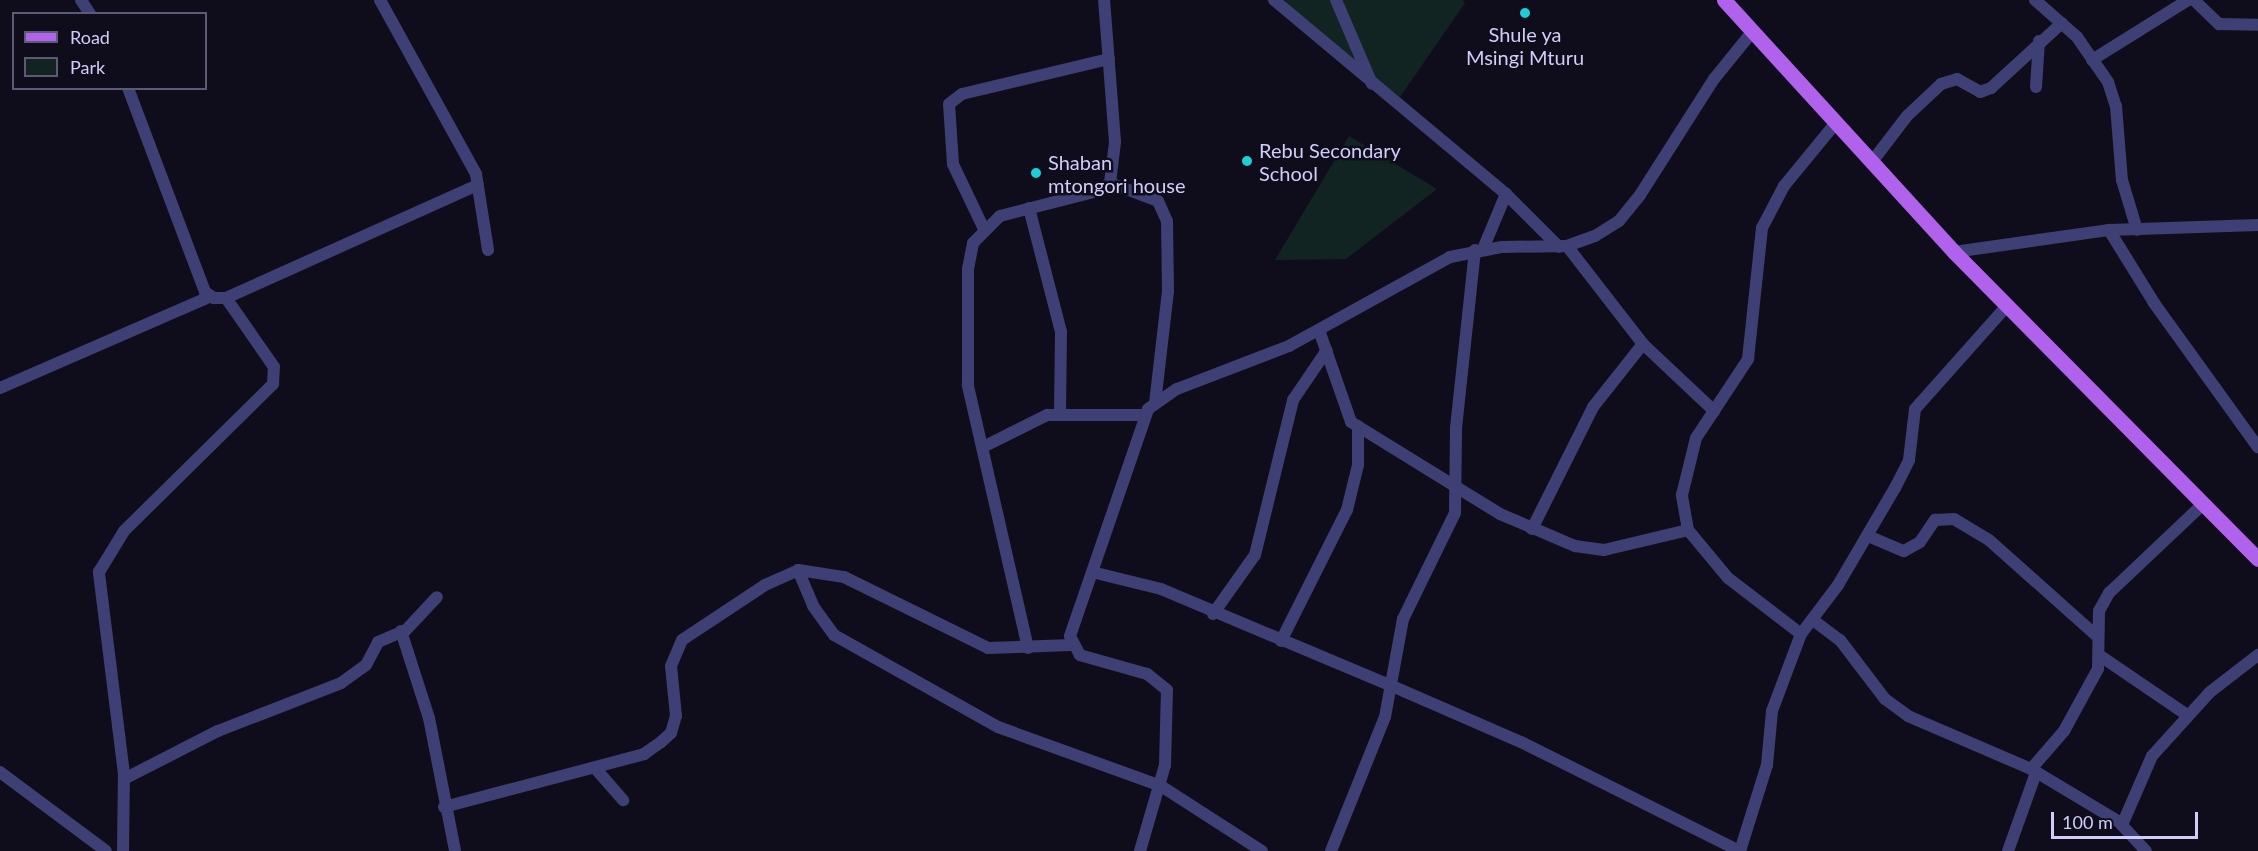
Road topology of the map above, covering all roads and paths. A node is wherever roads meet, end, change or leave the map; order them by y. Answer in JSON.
{"nodes":[{"id":1,"x":380,"y":0,"type":"edge"},
{"id":2,"x":1104,"y":0,"type":"edge"},
{"id":3,"x":1274,"y":0,"type":"edge"},
{"id":4,"x":1336,"y":0,"type":"edge"},
{"id":5,"x":1724,"y":0,"type":"edge"},
{"id":6,"x":2035,"y":0,"type":"edge"},
{"id":7,"x":2188,"y":0,"type":"edge"},
{"id":8,"x":2194,"y":0,"type":"edge"},
{"id":9,"x":2061,"y":23,"type":"junction"},
{"id":10,"x":2258,"y":25,"type":"edge"},
{"id":11,"x":1752,"y":32,"type":"junction"},
{"id":12,"x":2039,"y":41,"type":"junction"},
{"id":13,"x":1109,"y":59,"type":"junction"},
{"id":14,"x":2091,"y":60,"type":"junction"},
{"id":15,"x":1373,"y":85,"type":"junction"},
{"id":16,"x":2036,"y":87,"type":"dead end"},
{"id":17,"x":129,"y":90,"type":"edge"},
{"id":18,"x":1835,"y":124,"type":"junction"},
{"id":19,"x":1871,"y":163,"type":"junction"},
{"id":20,"x":1110,"y":183,"type":"junction"},
{"id":21,"x":478,"y":185,"type":"junction"},
{"id":22,"x":1506,"y":194,"type":"junction"},
{"id":23,"x":1029,"y":208,"type":"junction"},
{"id":24,"x":2258,"y":225,"type":"edge"},
{"id":25,"x":983,"y":228,"type":"junction"},
{"id":26,"x":2109,"y":230,"type":"junction"},
{"id":27,"x":2137,"y":230,"type":"junction"},
{"id":28,"x":1563,"y":246,"type":"junction"},
{"id":29,"x":1479,"y":249,"type":"junction"},
{"id":30,"x":488,"y":250,"type":"dead end"},
{"id":31,"x":1954,"y":252,"type":"junction"},
{"id":32,"x":209,"y":297,"type":"junction"},
{"id":33,"x":226,"y":298,"type":"junction"},
{"id":34,"x":2006,"y":307,"type":"junction"},
{"id":35,"x":1318,"y":330,"type":"junction"},
{"id":36,"x":1643,"y":344,"type":"junction"},
{"id":37,"x":1327,"y":350,"type":"junction"},
{"id":38,"x":0,"y":388,"type":"edge"},
{"id":39,"x":1155,"y":403,"type":"junction"},
{"id":40,"x":1714,"y":411,"type":"junction"},
{"id":41,"x":1060,"y":413,"type":"junction"},
{"id":42,"x":1145,"y":416,"type":"junction"},
{"id":43,"x":1358,"y":426,"type":"junction"},
{"id":44,"x":983,"y":447,"type":"junction"},
{"id":45,"x":2258,"y":447,"type":"edge"},
{"id":46,"x":1459,"y":490,"type":"junction"},
{"id":47,"x":2203,"y":504,"type":"junction"},
{"id":48,"x":1532,"y":529,"type":"junction"},
{"id":49,"x":1688,"y":530,"type":"junction"},
{"id":50,"x":1868,"y":536,"type":"junction"},
{"id":51,"x":2258,"y":559,"type":"edge"},
{"id":52,"x":798,"y":570,"type":"junction"},
{"id":53,"x":1096,"y":573,"type":"junction"},
{"id":54,"x":437,"y":597,"type":"dead end"},
{"id":55,"x":1213,"y":614,"type":"junction"},
{"id":56,"x":1813,"y":620,"type":"junction"},
{"id":57,"x":401,"y":631,"type":"junction"},
{"id":58,"x":1801,"y":634,"type":"junction"},
{"id":59,"x":2098,"y":636,"type":"junction"},
{"id":60,"x":1281,"y":641,"type":"junction"},
{"id":61,"x":1071,"y":645,"type":"junction"},
{"id":62,"x":1028,"y":648,"type":"junction"},
{"id":63,"x":2099,"y":655,"type":"junction"},
{"id":64,"x":2258,"y":655,"type":"edge"},
{"id":65,"x":1392,"y":686,"type":"junction"},
{"id":66,"x":2187,"y":715,"type":"junction"},
{"id":67,"x":594,"y":768,"type":"junction"},
{"id":68,"x":2034,"y":771,"type":"junction"},
{"id":69,"x":0,"y":772,"type":"edge"},
{"id":70,"x":124,"y":778,"type":"junction"},
{"id":71,"x":1161,"y":786,"type":"junction"},
{"id":72,"x":623,"y":800,"type":"dead end"},
{"id":73,"x":444,"y":807,"type":"junction"},
{"id":74,"x":2122,"y":825,"type":"junction"},
{"id":75,"x":106,"y":851,"type":"edge"},
{"id":76,"x":123,"y":851,"type":"edge"},
{"id":77,"x":455,"y":851,"type":"edge"},
{"id":78,"x":1140,"y":851,"type":"edge"},
{"id":79,"x":1262,"y":851,"type":"edge"},
{"id":80,"x":1331,"y":851,"type":"edge"},
{"id":81,"x":2008,"y":851,"type":"edge"},
{"id":82,"x":2146,"y":851,"type":"edge"}],
"edges":[{"from":1,"to":21,"type":"street"},
{"from":2,"to":13,"type":"street"},
{"from":3,"to":15,"type":"street"},
{"from":4,"to":15,"type":"street"},
{"from":5,"to":11,"type":"main road"},
{"from":6,"to":9,"type":"street"},
{"from":7,"to":14,"type":"street"},
{"from":8,"to":10,"type":"street"},
{"from":9,"to":12,"type":"street"},
{"from":9,"to":14,"type":"street"},
{"from":11,"to":18,"type":"main road"},
{"from":11,"to":28,"type":"street"},
{"from":12,"to":16,"type":"street"},
{"from":12,"to":19,"type":"street"},
{"from":13,"to":20,"type":"street"},
{"from":13,"to":25,"type":"street"},
{"from":14,"to":27,"type":"street"},
{"from":15,"to":22,"type":"street"},
{"from":17,"to":32,"type":"street"},
{"from":18,"to":19,"type":"main road"},
{"from":18,"to":40,"type":"street"},
{"from":19,"to":31,"type":"main road"},
{"from":20,"to":23,"type":"street"},
{"from":20,"to":39,"type":"street"},
{"from":21,"to":30,"type":"street"},
{"from":21,"to":33,"type":"street"},
{"from":22,"to":28,"type":"street"},
{"from":22,"to":29,"type":"street"},
{"from":23,"to":25,"type":"street"},
{"from":23,"to":41,"type":"street"},
{"from":24,"to":27,"type":"street"},
{"from":25,"to":44,"type":"street"},
{"from":26,"to":27,"type":"street"},
{"from":26,"to":31,"type":"street"},
{"from":26,"to":45,"type":"street"},
{"from":28,"to":29,"type":"street"},
{"from":28,"to":36,"type":"street"},
{"from":29,"to":35,"type":"street"},
{"from":29,"to":46,"type":"street"},
{"from":31,"to":34,"type":"main road"},
{"from":32,"to":33,"type":"street"},
{"from":32,"to":38,"type":"street"},
{"from":33,"to":70,"type":"street"},
{"from":34,"to":47,"type":"main road"},
{"from":34,"to":50,"type":"street"},
{"from":35,"to":37,"type":"street"},
{"from":35,"to":39,"type":"street"},
{"from":36,"to":40,"type":"street"},
{"from":36,"to":48,"type":"street"},
{"from":37,"to":43,"type":"street"},
{"from":37,"to":55,"type":"street"},
{"from":39,"to":42,"type":"street"},
{"from":40,"to":49,"type":"street"},
{"from":41,"to":42,"type":"street"},
{"from":41,"to":44,"type":"street"},
{"from":42,"to":53,"type":"street"},
{"from":43,"to":46,"type":"street"},
{"from":43,"to":60,"type":"street"},
{"from":44,"to":62,"type":"street"},
{"from":46,"to":48,"type":"street"},
{"from":46,"to":65,"type":"street"},
{"from":47,"to":51,"type":"main road"},
{"from":47,"to":59,"type":"street"},
{"from":48,"to":49,"type":"street"},
{"from":49,"to":58,"type":"street"},
{"from":50,"to":56,"type":"street"},
{"from":50,"to":59,"type":"street"},
{"from":52,"to":62,"type":"street"},
{"from":52,"to":67,"type":"street"},
{"from":52,"to":71,"type":"street"},
{"from":53,"to":55,"type":"street"},
{"from":53,"to":61,"type":"street"},
{"from":54,"to":57,"type":"street"},
{"from":55,"to":60,"type":"street"},
{"from":56,"to":58,"type":"street"},
{"from":56,"to":68,"type":"street"},
{"from":57,"to":70,"type":"street"},
{"from":57,"to":73,"type":"street"},
{"from":58,"to":65,"type":"street"},
{"from":59,"to":63,"type":"street"},
{"from":60,"to":65,"type":"street"},
{"from":61,"to":62,"type":"street"},
{"from":61,"to":71,"type":"street"},
{"from":63,"to":66,"type":"street"},
{"from":63,"to":68,"type":"street"},
{"from":64,"to":66,"type":"street"},
{"from":65,"to":80,"type":"street"},
{"from":66,"to":74,"type":"street"},
{"from":67,"to":72,"type":"street"},
{"from":67,"to":73,"type":"street"},
{"from":68,"to":74,"type":"street"},
{"from":68,"to":81,"type":"street"},
{"from":69,"to":75,"type":"street"},
{"from":70,"to":76,"type":"street"},
{"from":71,"to":78,"type":"street"},
{"from":71,"to":79,"type":"street"},
{"from":73,"to":77,"type":"street"},
{"from":74,"to":82,"type":"street"}]}
